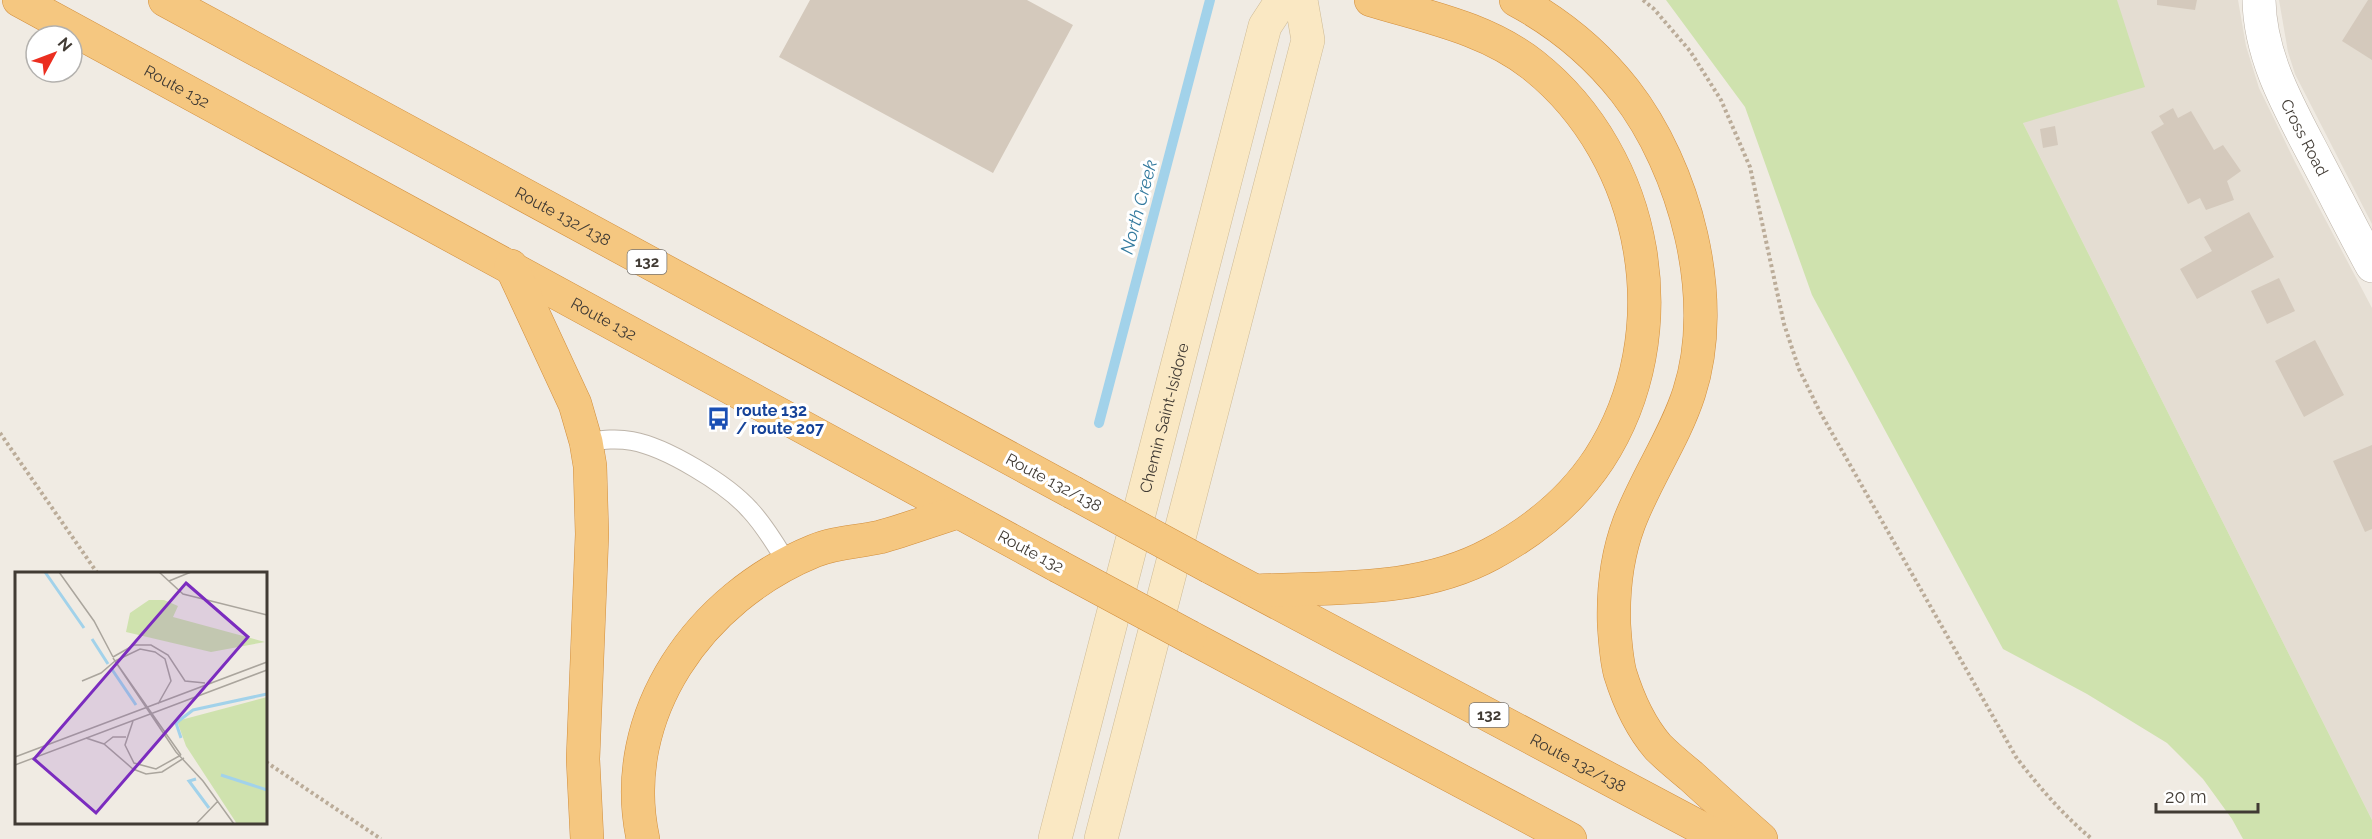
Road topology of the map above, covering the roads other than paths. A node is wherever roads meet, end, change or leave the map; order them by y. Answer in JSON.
{"nodes":[{"id":1,"x":19,"y":0,"type":"edge"},
{"id":2,"x":165,"y":0,"type":"edge"},
{"id":3,"x":1282,"y":0,"type":"edge"},
{"id":4,"x":1301,"y":0,"type":"edge"},
{"id":5,"x":1371,"y":0,"type":"edge"},
{"id":6,"x":1516,"y":0,"type":"edge"},
{"id":7,"x":2259,"y":0,"type":"edge"},
{"id":8,"x":512,"y":266,"type":"junction"},
{"id":9,"x":2372,"y":266,"type":"edge"},
{"id":10,"x":586,"y":442,"type":"junction"},
{"id":11,"x":958,"y":512,"type":"junction"},
{"id":12,"x":787,"y":563,"type":"junction"},
{"id":13,"x":1256,"y":591,"type":"junction"},
{"id":14,"x":587,"y":839,"type":"edge"},
{"id":15,"x":643,"y":839,"type":"edge"},
{"id":16,"x":1055,"y":839,"type":"edge"},
{"id":17,"x":1101,"y":839,"type":"edge"},
{"id":18,"x":1570,"y":839,"type":"edge"},
{"id":19,"x":1722,"y":839,"type":"edge"},
{"id":20,"x":1761,"y":839,"type":"edge"}],
"edges":[{"from":1,"to":8,"type":"highway","name":"Route 132"},
{"from":2,"to":13,"type":"highway","name":"Route 132/138","number":"132","bridge":true},
{"from":3,"to":16,"type":"main road","name":"Chemin Saint-Isidore"},
{"from":4,"to":17,"type":"main road"},
{"from":5,"to":13,"type":"highway"},
{"from":6,"to":20,"type":"highway"},
{"from":7,"to":9,"type":"street","name":"Cross Road"},
{"from":8,"to":10,"type":"highway"},
{"from":8,"to":11,"type":"highway","name":"Route 132"},
{"from":10,"to":12,"type":"lane"},
{"from":10,"to":14,"type":"highway"},
{"from":11,"to":12,"type":"highway"},
{"from":11,"to":18,"type":"highway","name":"Route 132","bridge":true},
{"from":12,"to":15,"type":"highway"},
{"from":13,"to":19,"type":"highway","name":"Route 132/138","number":"132"}]}
